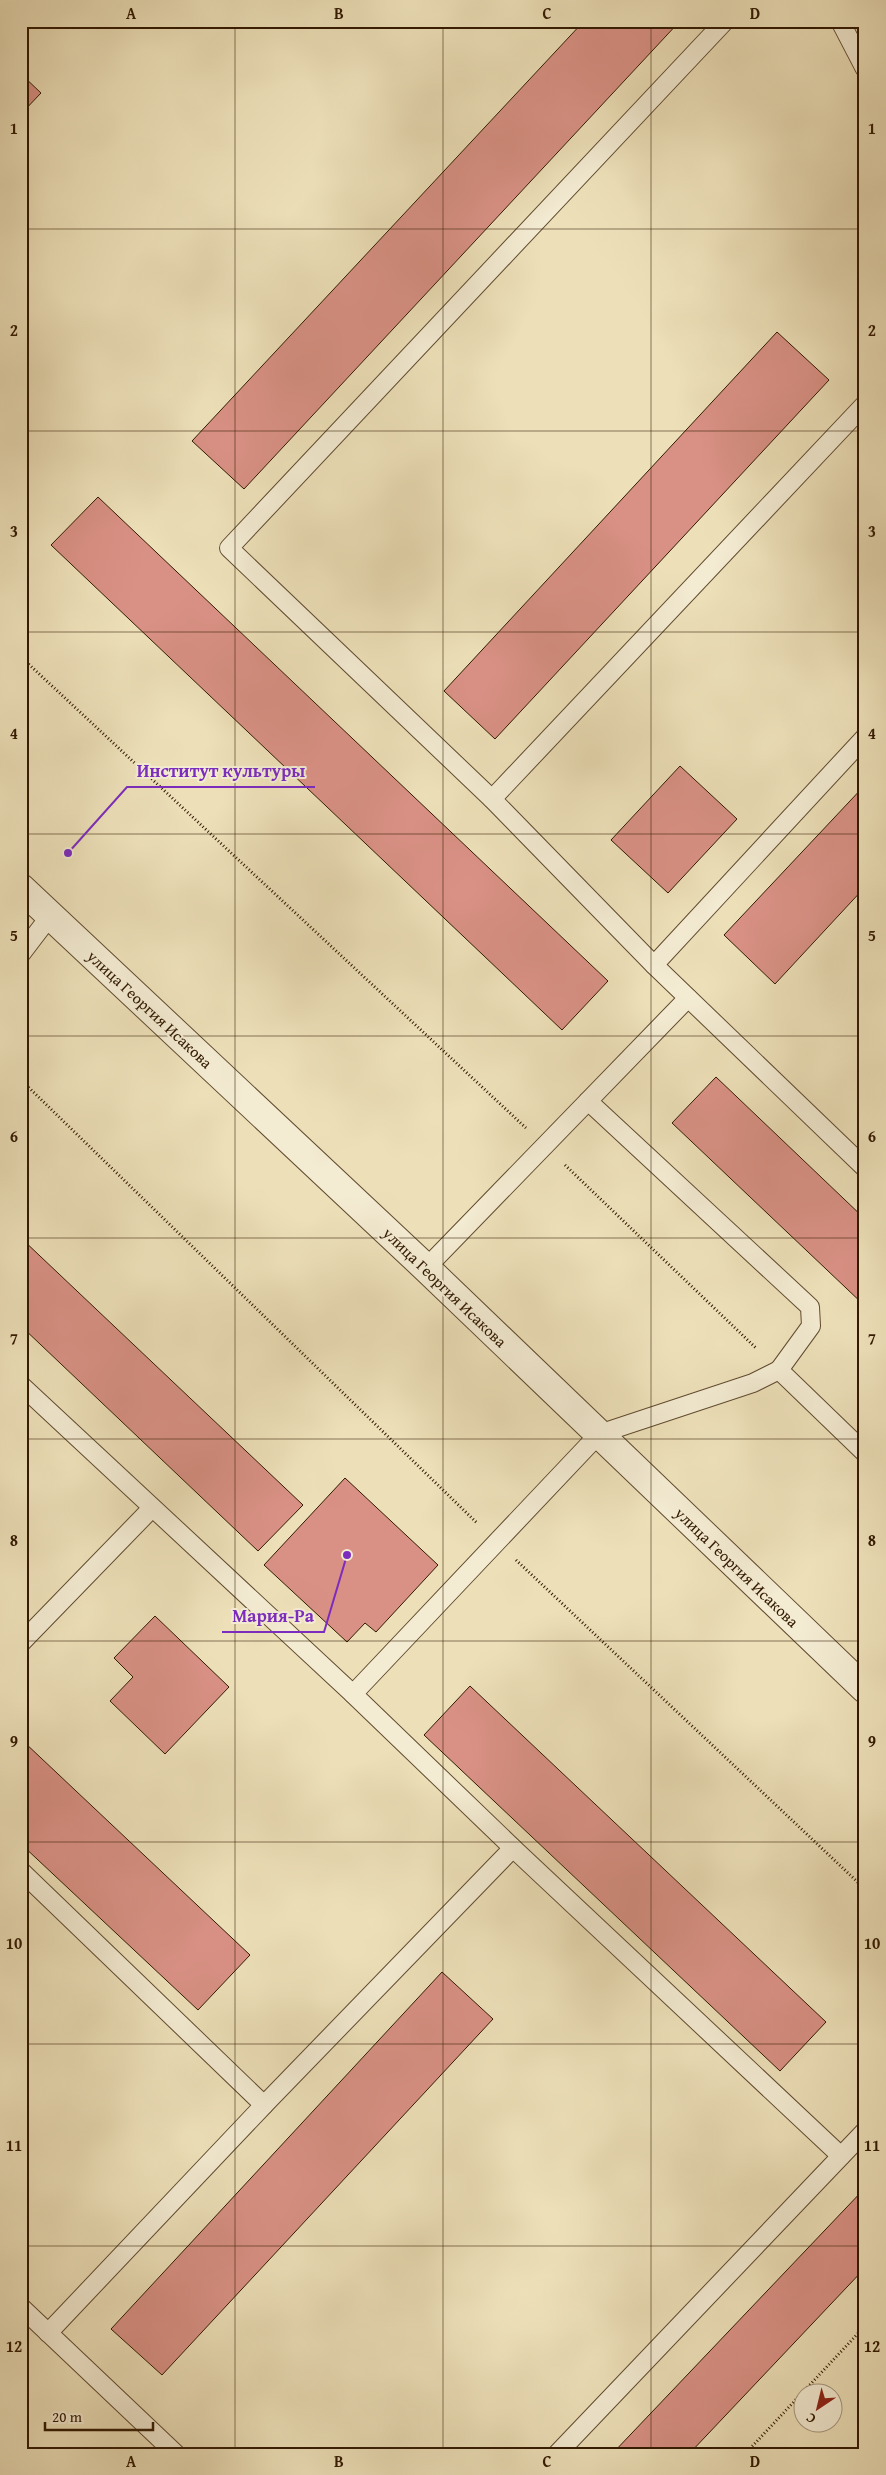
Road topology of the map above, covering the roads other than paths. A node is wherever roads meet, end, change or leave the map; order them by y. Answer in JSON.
{"nodes":[{"id":1,"x":725,"y":21,"type":"edge"},
{"id":2,"x":840,"y":21,"type":"edge"},
{"id":3,"x":865,"y":69,"type":"edge"},
{"id":4,"x":865,"y":404,"type":"edge"},
{"id":5,"x":865,"y":737,"type":"edge"},
{"id":6,"x":492,"y":799,"type":"junction"},
{"id":7,"x":21,"y":888,"type":"edge"},
{"id":8,"x":50,"y":916,"type":"junction"},
{"id":9,"x":21,"y":954,"type":"edge"},
{"id":10,"x":654,"y":965,"type":"junction"},
{"id":11,"x":688,"y":998,"type":"junction"},
{"id":12,"x":588,"y":1101,"type":"junction"},
{"id":13,"x":865,"y":1168,"type":"edge"},
{"id":14,"x":426,"y":1268,"type":"junction"},
{"id":15,"x":779,"y":1370,"type":"junction"},
{"id":16,"x":21,"y":1385,"type":"edge"},
{"id":17,"x":599,"y":1434,"type":"junction"},
{"id":18,"x":865,"y":1453,"type":"edge"},
{"id":19,"x":152,"y":1508,"type":"junction"},
{"id":20,"x":21,"y":1643,"type":"edge"},
{"id":21,"x":865,"y":1689,"type":"edge"},
{"id":22,"x":354,"y":1694,"type":"junction"},
{"id":23,"x":513,"y":1848,"type":"junction"},
{"id":24,"x":21,"y":1871,"type":"edge"},
{"id":25,"x":264,"y":2105,"type":"junction"},
{"id":26,"x":865,"y":2131,"type":"edge"},
{"id":27,"x":841,"y":2156,"type":"junction"},
{"id":28,"x":21,"y":2307,"type":"edge"},
{"id":29,"x":48,"y":2333,"type":"junction"},
{"id":30,"x":176,"y":2454,"type":"edge"},
{"id":31,"x":557,"y":2454,"type":"edge"}],
"edges":[{"from":1,"to":6,"type":"lane"},
{"from":2,"to":3,"type":"lane"},
{"from":4,"to":6,"type":"lane"},
{"from":5,"to":10,"type":"lane"},
{"from":6,"to":10,"type":"lane"},
{"from":7,"to":8,"type":"street","name":"улица Георгия Исакова"},
{"from":8,"to":9,"type":"lane"},
{"from":8,"to":14,"type":"street","name":"улица Георгия Исакова"},
{"from":10,"to":11,"type":"lane"},
{"from":11,"to":12,"type":"lane"},
{"from":11,"to":13,"type":"lane"},
{"from":12,"to":14,"type":"lane"},
{"from":12,"to":15,"type":"lane"},
{"from":14,"to":17,"type":"street","name":"улица Георгия Исакова"},
{"from":15,"to":17,"type":"lane"},
{"from":15,"to":18,"type":"lane"},
{"from":16,"to":19,"type":"lane"},
{"from":17,"to":21,"type":"street","name":"улица Георгия Исакова"},
{"from":17,"to":22,"type":"lane"},
{"from":19,"to":20,"type":"lane"},
{"from":19,"to":22,"type":"lane"},
{"from":22,"to":23,"type":"lane"},
{"from":23,"to":25,"type":"lane"},
{"from":23,"to":27,"type":"lane"},
{"from":24,"to":25,"type":"lane"},
{"from":25,"to":29,"type":"lane"},
{"from":26,"to":27,"type":"lane"},
{"from":27,"to":31,"type":"lane"},
{"from":28,"to":29,"type":"lane"},
{"from":29,"to":30,"type":"lane"}]}
